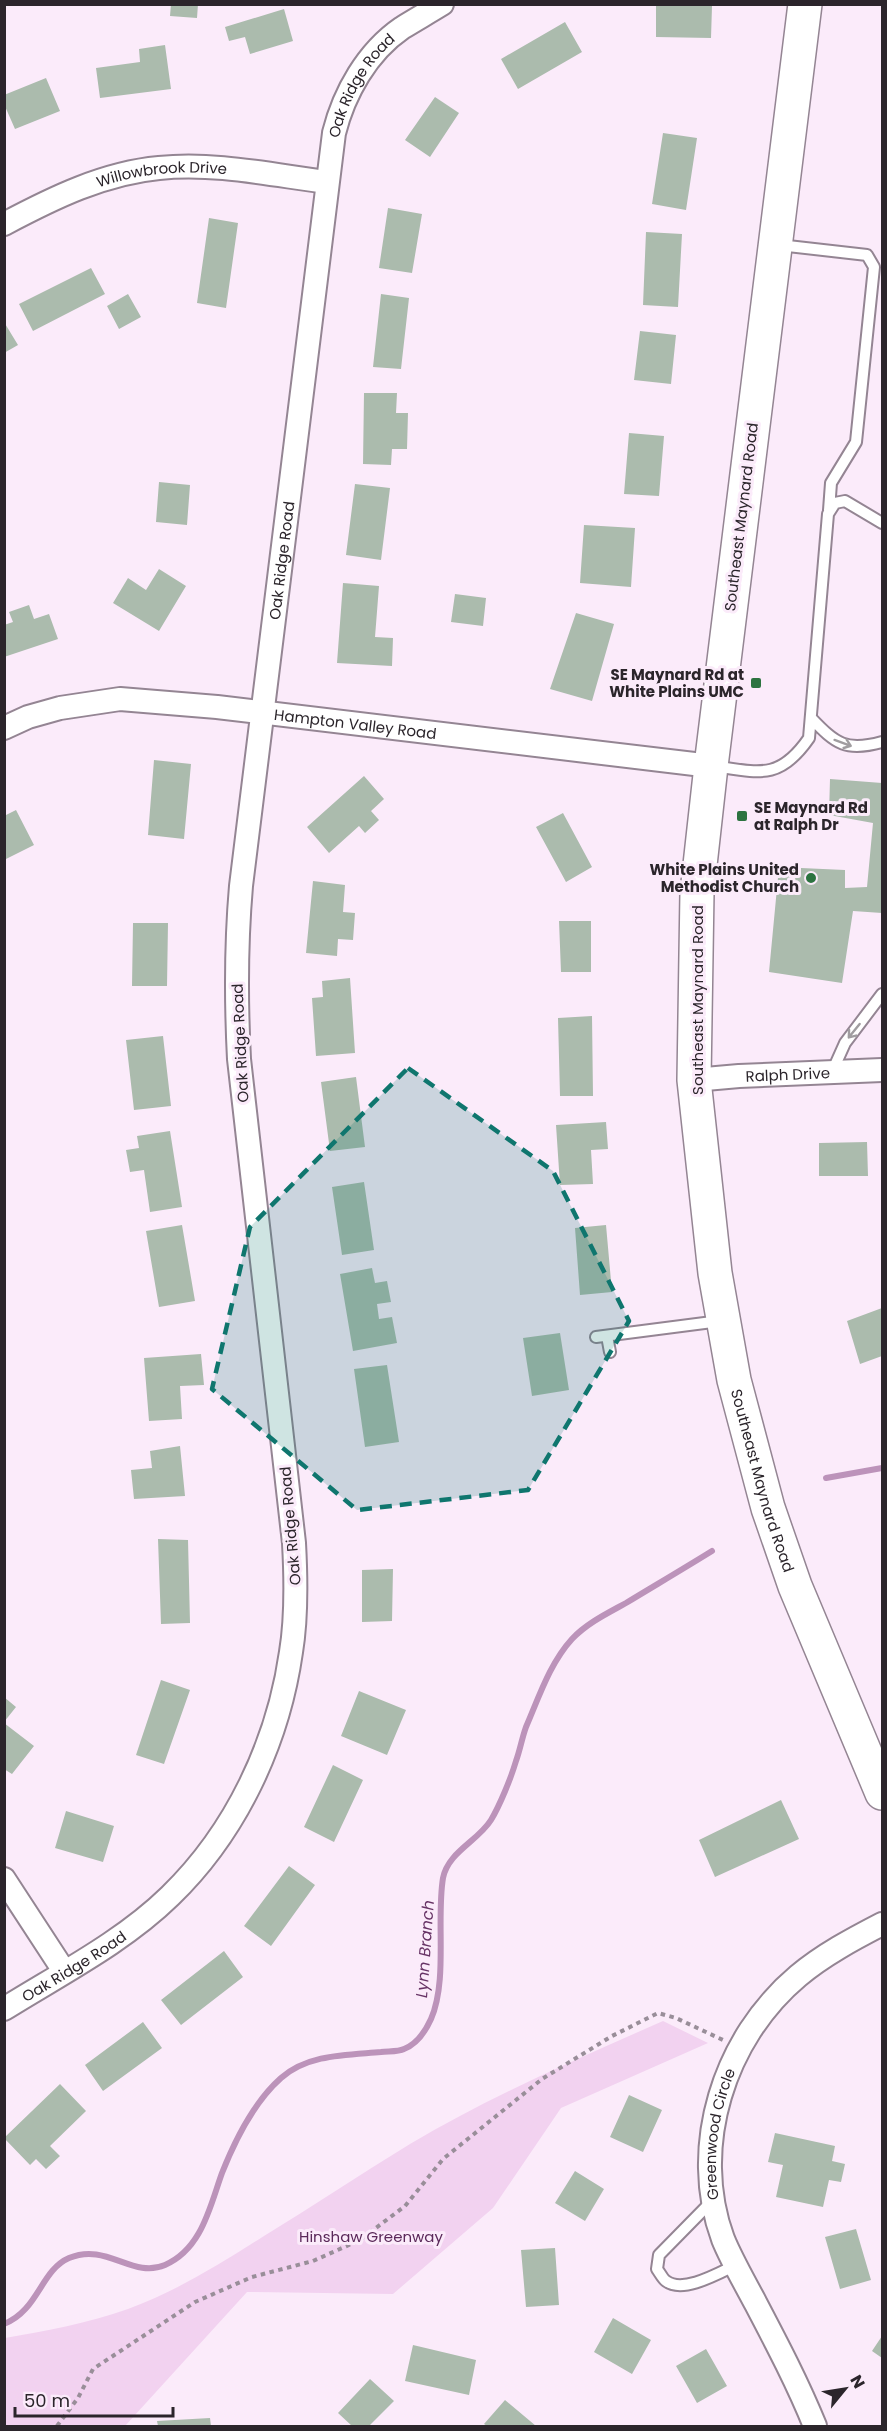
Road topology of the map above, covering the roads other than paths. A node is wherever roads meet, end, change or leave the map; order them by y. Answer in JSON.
{"nodes":[{"id":1,"x":442,"y":4,"type":"edge"},
{"id":2,"x":805,"y":4,"type":"edge"},
{"id":3,"x":327,"y":182,"type":"junction"},
{"id":4,"x":4,"y":224,"type":"edge"},
{"id":5,"x":775,"y":245,"type":"junction"},
{"id":6,"x":828,"y":513,"type":"junction"},
{"id":7,"x":882,"y":523,"type":"edge"},
{"id":8,"x":262,"y":713,"type":"junction"},
{"id":9,"x":811,"y":718,"type":"junction"},
{"id":10,"x":4,"y":728,"type":"edge"},
{"id":11,"x":882,"y":742,"type":"edge"},
{"id":12,"x":711,"y":766,"type":"junction"},
{"id":13,"x":882,"y":994,"type":"edge"},
{"id":14,"x":882,"y":1070,"type":"edge"},
{"id":15,"x":832,"y":1072,"type":"junction"},
{"id":16,"x":694,"y":1080,"type":"junction"},
{"id":17,"x":723,"y":1321,"type":"junction"},
{"id":18,"x":610,"y":1352,"type":"dead end"},
{"id":19,"x":882,"y":1793,"type":"edge"},
{"id":20,"x":4,"y":1879,"type":"edge"},
{"id":21,"x":882,"y":1924,"type":"edge"},
{"id":22,"x":64,"y":1971,"type":"junction"},
{"id":23,"x":4,"y":2008,"type":"edge"},
{"id":24,"x":714,"y":2200,"type":"junction"},
{"id":25,"x":736,"y":2265,"type":"junction"},
{"id":26,"x":815,"y":2427,"type":"edge"}],
"edges":[{"from":1,"to":3,"type":"street","name":"Oak Ridge Road"},
{"from":2,"to":5,"type":"main road","name":"Southeast Maynard Road"},
{"from":3,"to":4,"type":"street","name":"Willowbrook Drive"},
{"from":3,"to":8,"type":"street","name":"Oak Ridge Road"},
{"from":5,"to":6,"type":"lane"},
{"from":5,"to":12,"type":"main road","name":"Southeast Maynard Road"},
{"from":6,"to":7,"type":"lane"},
{"from":6,"to":9,"type":"lane"},
{"from":8,"to":10,"type":"street","name":"Hampton Valley Road"},
{"from":8,"to":12,"type":"street","name":"Hampton Valley Road"},
{"from":8,"to":22,"type":"street","name":"Oak Ridge Road"},
{"from":9,"to":11,"type":"lane","one_way":true},
{"from":9,"to":12,"type":"lane"},
{"from":12,"to":16,"type":"main road","name":"Southeast Maynard Road"},
{"from":13,"to":15,"type":"lane","one_way":true},
{"from":14,"to":15,"type":"street","name":"Ralph Drive"},
{"from":15,"to":16,"type":"street","name":"Ralph Drive"},
{"from":16,"to":17,"type":"main road","name":"Southeast Maynard Road"},
{"from":17,"to":18,"type":"lane"},
{"from":17,"to":19,"type":"main road","name":"Southeast Maynard Road"},
{"from":20,"to":22,"type":"street"},
{"from":21,"to":24,"type":"street","name":"Greenwood Circle"},
{"from":22,"to":23,"type":"street","name":"Oak Ridge Road"},
{"from":24,"to":25,"type":"street","name":"Greenwood Circle"},
{"from":24,"to":25,"type":"lane"},
{"from":25,"to":26,"type":"street","name":"Greenwood Circle"}]}
